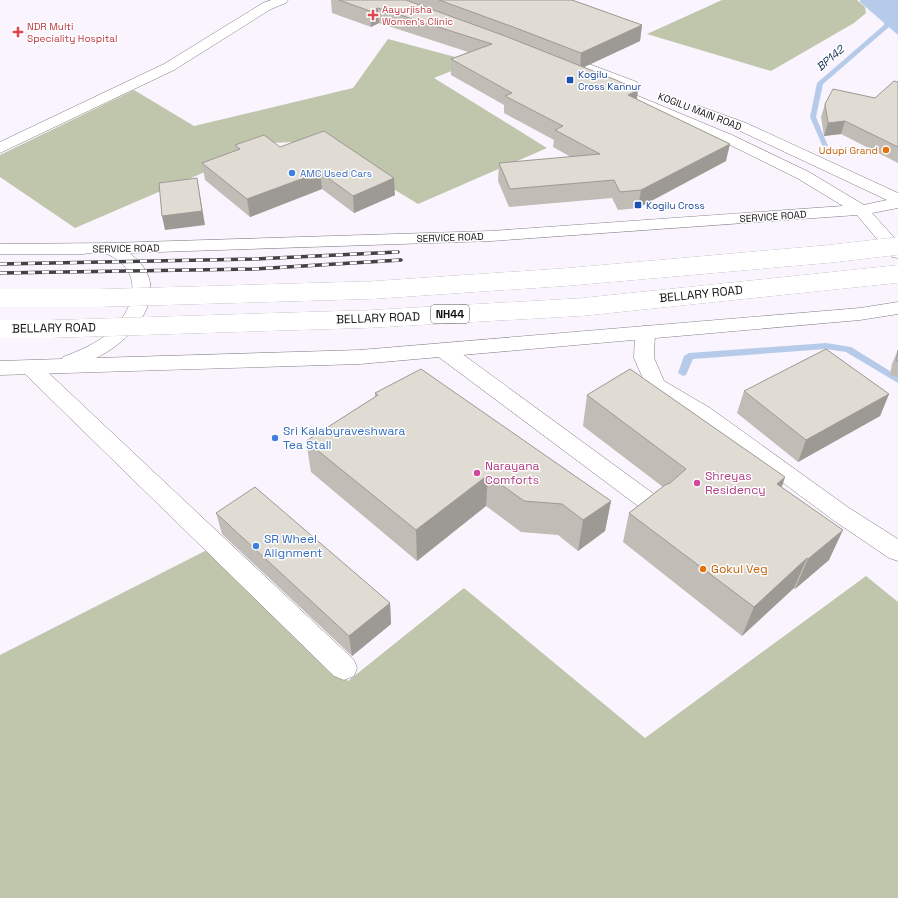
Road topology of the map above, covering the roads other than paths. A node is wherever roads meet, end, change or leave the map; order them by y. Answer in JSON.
{"nodes":[{"id":1,"x":282,"y":0,"type":"edge"},
{"id":2,"x":672,"y":100,"type":"dead end"},
{"id":3,"x":686,"y":106,"type":"dead end"},
{"id":4,"x":740,"y":126,"type":"junction"},
{"id":5,"x":727,"y":138,"type":"junction"},
{"id":6,"x":0,"y":148,"type":"edge"},
{"id":7,"x":898,"y":199,"type":"edge"},
{"id":8,"x":898,"y":203,"type":"edge"},
{"id":9,"x":861,"y":210,"type":"junction"},
{"id":10,"x":898,"y":246,"type":"edge"},
{"id":11,"x":110,"y":248,"type":"junction"},
{"id":12,"x":0,"y":249,"type":"edge"},
{"id":13,"x":898,"y":253,"type":"edge"},
{"id":14,"x":898,"y":274,"type":"edge"},
{"id":15,"x":0,"y":298,"type":"edge"},
{"id":16,"x":898,"y":308,"type":"edge"},
{"id":17,"x":0,"y":329,"type":"edge"},
{"id":18,"x":645,"y":332,"type":"junction"},
{"id":19,"x":443,"y":350,"type":"junction"},
{"id":20,"x":57,"y":367,"type":"junction"},
{"id":21,"x":0,"y":368,"type":"edge"},
{"id":22,"x":31,"y":368,"type":"junction"},
{"id":23,"x":654,"y":506,"type":"edge"},
{"id":24,"x":898,"y":550,"type":"edge"},
{"id":25,"x":344,"y":668,"type":"dead end"}],
"edges":[{"from":1,"to":6,"type":"main road"},
{"from":2,"to":5,"type":"main road","name":"KOGILU MAIN ROAD"},
{"from":3,"to":4,"type":"main road","name":"KOGILU MAIN ROAD"},
{"from":4,"to":5,"type":"main road"},
{"from":4,"to":7,"type":"main road","name":"KOGILU MAIN ROAD"},
{"from":5,"to":9,"type":"main road","name":"KOGILU MAIN ROAD"},
{"from":8,"to":9,"type":"main road","name":"SERVICE ROAD"},
{"from":9,"to":11,"type":"main road","name":"SERVICE ROAD"},
{"from":9,"to":13,"type":"main road","name":"KOGILU MAIN ROAD"},
{"from":10,"to":15,"type":"main road","bridge":true},
{"from":11,"to":12,"type":"main road","name":"SERVICE ROAD"},
{"from":11,"to":20,"type":"main road"},
{"from":14,"to":17,"type":"main road","name":"BELLARY ROAD","number":"NH44","bridge":true},
{"from":16,"to":18,"type":"main road"},
{"from":18,"to":19,"type":"main road"},
{"from":18,"to":24,"type":"main road"},
{"from":19,"to":20,"type":"main road"},
{"from":19,"to":23,"type":"main road"},
{"from":20,"to":22,"type":"main road"},
{"from":21,"to":22,"type":"main road"},
{"from":22,"to":25,"type":"main road"}]}
